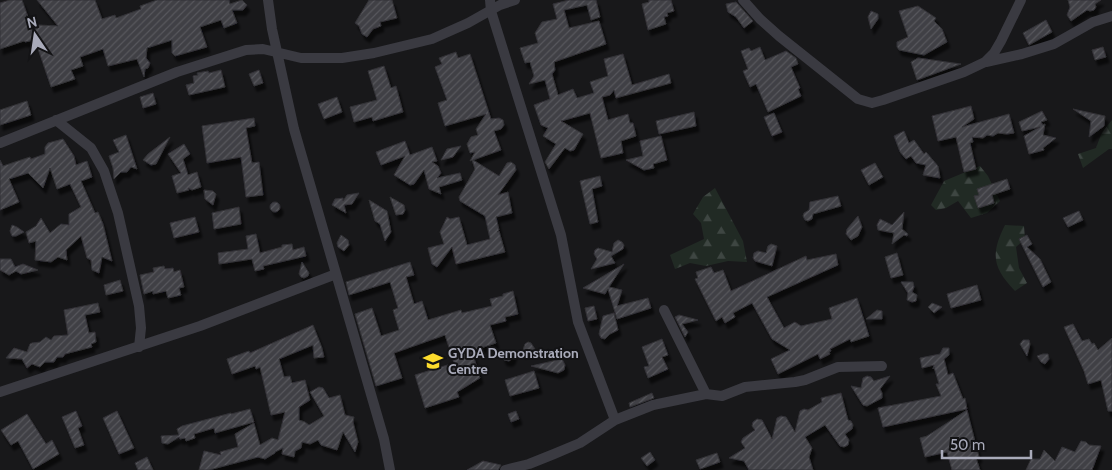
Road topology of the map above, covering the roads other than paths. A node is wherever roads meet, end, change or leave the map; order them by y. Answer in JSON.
{"nodes":[{"id":1,"x":268,"y":0,"type":"edge"},
{"id":2,"x":490,"y":0,"type":"edge"},
{"id":3,"x":515,"y":0,"type":"edge"},
{"id":4,"x":743,"y":0,"type":"edge"},
{"id":5,"x":1021,"y":0,"type":"edge"},
{"id":6,"x":492,"y":11,"type":"junction"},
{"id":7,"x":1112,"y":16,"type":"edge"},
{"id":8,"x":277,"y":52,"type":"junction"},
{"id":9,"x":985,"y":62,"type":"junction"},
{"id":10,"x":56,"y":120,"type":"junction"},
{"id":11,"x":0,"y":142,"type":"edge"},
{"id":12,"x":336,"y":274,"type":"junction"},
{"id":13,"x":664,"y":310,"type":"dead end"},
{"id":14,"x":139,"y":347,"type":"junction"},
{"id":15,"x":882,"y":366,"type":"dead end"},
{"id":16,"x":0,"y":392,"type":"edge"},
{"id":17,"x":706,"y":394,"type":"junction"},
{"id":18,"x":615,"y":420,"type":"junction"},
{"id":19,"x":390,"y":470,"type":"edge"},
{"id":20,"x":504,"y":470,"type":"edge"}],
"edges":[{"from":1,"to":8,"type":"street"},
{"from":2,"to":6,"type":"street"},
{"from":3,"to":6,"type":"street"},
{"from":4,"to":9,"type":"street"},
{"from":5,"to":9,"type":"street"},
{"from":6,"to":8,"type":"street"},
{"from":6,"to":18,"type":"street"},
{"from":7,"to":9,"type":"street"},
{"from":8,"to":10,"type":"street"},
{"from":8,"to":12,"type":"street"},
{"from":10,"to":11,"type":"street"},
{"from":10,"to":14,"type":"street"},
{"from":12,"to":14,"type":"street"},
{"from":12,"to":19,"type":"street"},
{"from":13,"to":17,"type":"street"},
{"from":14,"to":16,"type":"street"},
{"from":15,"to":17,"type":"street"},
{"from":17,"to":18,"type":"street"},
{"from":18,"to":20,"type":"street"}]}
